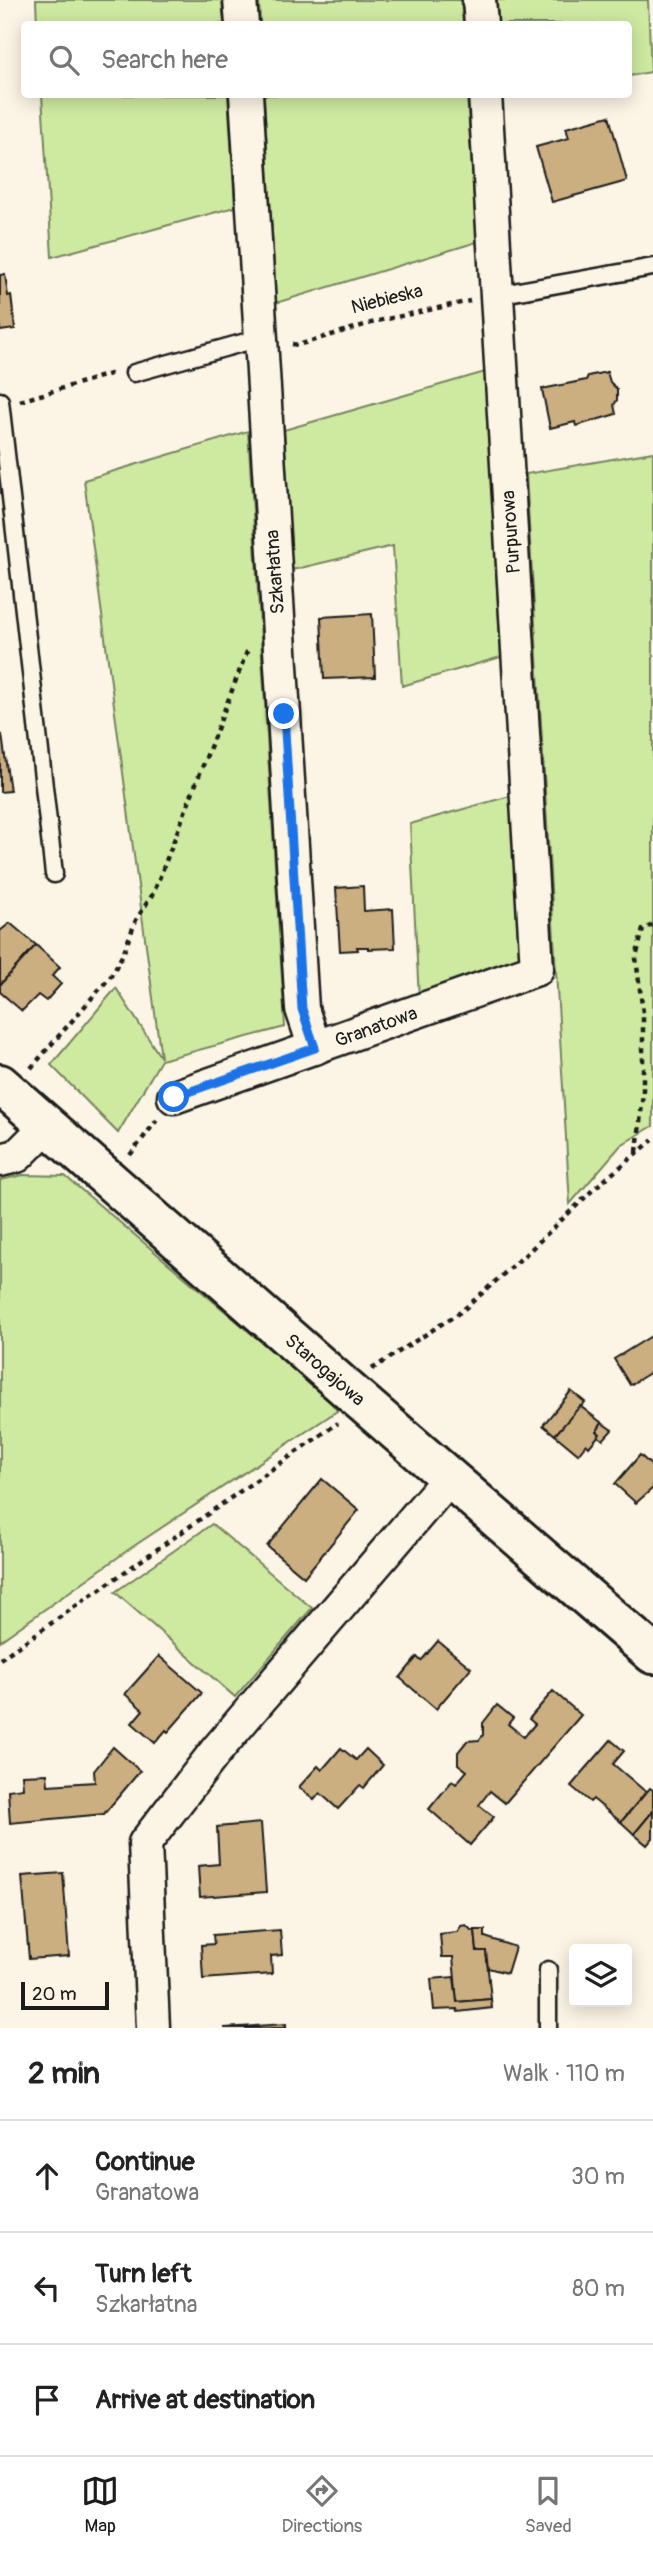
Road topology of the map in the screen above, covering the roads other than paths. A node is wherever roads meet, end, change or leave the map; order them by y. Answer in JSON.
{"nodes":[{"id":1,"x":240,"y":0,"type":"edge"},
{"id":2,"x":479,"y":0,"type":"edge"},
{"id":3,"x":242,"y":21,"type":"edge"},
{"id":4,"x":481,"y":21,"type":"edge"},
{"id":5,"x":246,"y":98,"type":"edge"},
{"id":6,"x":485,"y":98,"type":"edge"},
{"id":7,"x":653,"y":267,"type":"edge"},
{"id":8,"x":497,"y":295,"type":"junction"},
{"id":9,"x":260,"y":338,"type":"junction"},
{"id":10,"x":134,"y":373,"type":"road end"},
{"id":11,"x":8,"y":402,"type":"edge"},
{"id":12,"x":54,"y":874,"type":"dead end"},
{"id":13,"x":537,"y":969,"type":"joint"},
{"id":14,"x":315,"y":1048,"type":"junction"},
{"id":15,"x":4,"y":1087,"type":"edge"},
{"id":16,"x":174,"y":1097,"type":"road end"},
{"id":17,"x":47,"y":1126,"type":"junction"},
{"id":18,"x":0,"y":1160,"type":"edge"},
{"id":19,"x":449,"y":1478,"type":"junction"},
{"id":20,"x":653,"y":1654,"type":"edge"},
{"id":21,"x":548,"y":1969,"type":"dead end"},
{"id":22,"x":153,"y":2028,"type":"edge"},
{"id":23,"x":548,"y":2028,"type":"edge"}],
"edges":[{"from":1,"to":3,"type":"street"},
{"from":2,"to":4,"type":"street"},
{"from":5,"to":9,"type":"street","name":"Szkarłatna"},
{"from":6,"to":8,"type":"street","name":"Purpurowa"},
{"from":7,"to":8,"type":"lane"},
{"from":8,"to":13,"type":"street","name":"Purpurowa"},
{"from":9,"to":10,"type":"lane"},
{"from":9,"to":14,"type":"street","name":"Szkarłatna"},
{"from":11,"to":12,"type":"lane"},
{"from":13,"to":14,"type":"street","name":"Granatowa"},
{"from":14,"to":16,"type":"street","name":"Granatowa"},
{"from":15,"to":17,"type":"street","name":"Starogajowa"},
{"from":17,"to":18,"type":"street"},
{"from":17,"to":19,"type":"street","name":"Starogajowa"},
{"from":19,"to":20,"type":"street","name":"Starogajowa"},
{"from":19,"to":22,"type":"street"},
{"from":21,"to":23,"type":"lane"}]}
